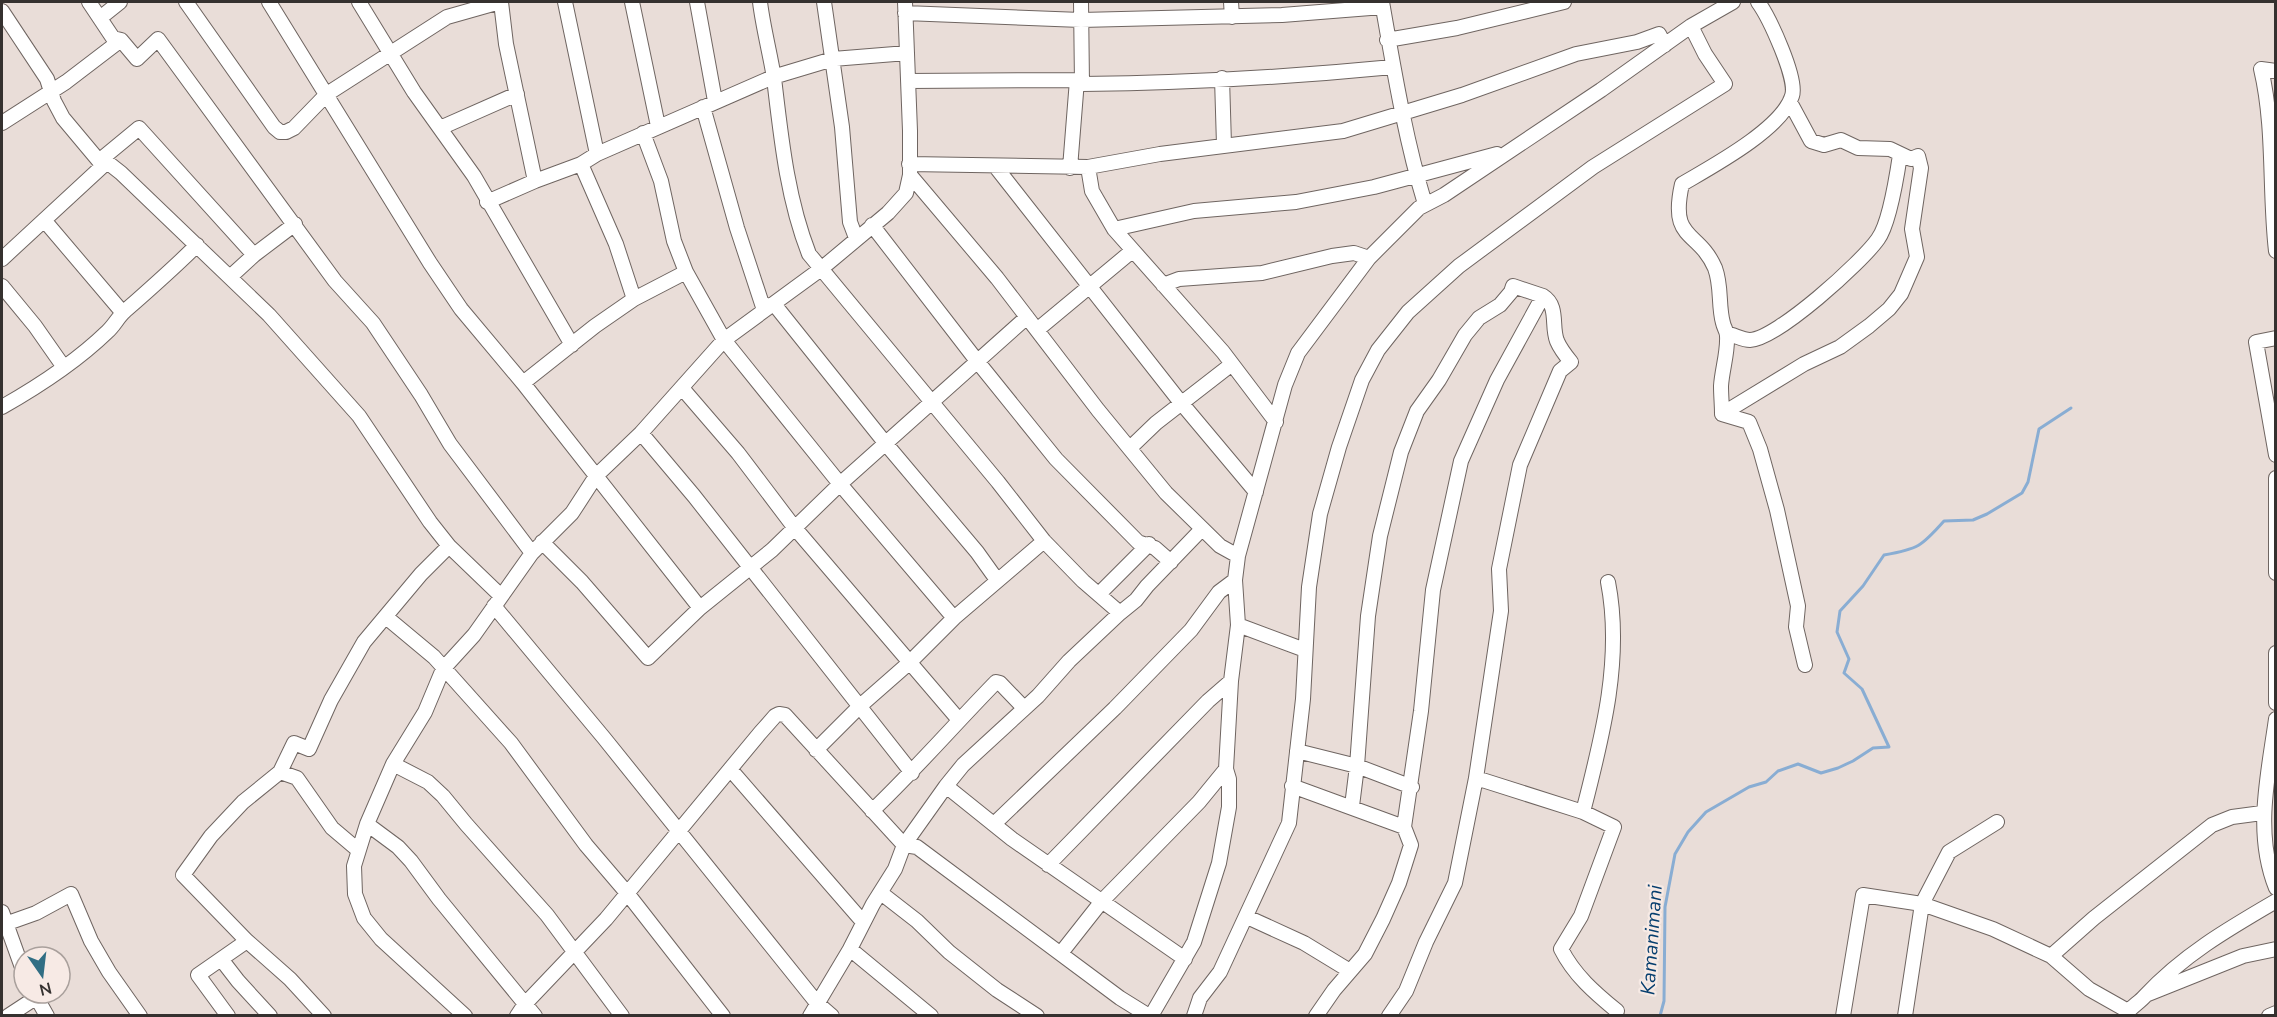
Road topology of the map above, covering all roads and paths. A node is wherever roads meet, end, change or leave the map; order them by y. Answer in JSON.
{"nodes":[{"id":1,"x":89,"y":2,"type":"edge"},
{"id":2,"x":120,"y":2,"type":"edge"},
{"id":3,"x":186,"y":2,"type":"edge"},
{"id":4,"x":269,"y":2,"type":"edge"},
{"id":5,"x":359,"y":2,"type":"edge"},
{"id":6,"x":500,"y":2,"type":"edge"},
{"id":7,"x":565,"y":2,"type":"edge"},
{"id":8,"x":632,"y":2,"type":"edge"},
{"id":9,"x":697,"y":2,"type":"edge"},
{"id":10,"x":760,"y":2,"type":"edge"},
{"id":11,"x":824,"y":2,"type":"edge"},
{"id":12,"x":1081,"y":2,"type":"edge"},
{"id":13,"x":1231,"y":2,"type":"edge"},
{"id":14,"x":1564,"y":2,"type":"edge"},
{"id":15,"x":1733,"y":2,"type":"edge"},
{"id":16,"x":1758,"y":2,"type":"edge"},
{"id":17,"x":1383,"y":4,"type":"edge"},
{"id":18,"x":905,"y":7,"type":"edge"},
{"id":19,"x":2,"y":11,"type":"edge"},
{"id":20,"x":1232,"y":17,"type":"junction"},
{"id":21,"x":100,"y":18,"type":"junction"},
{"id":22,"x":1081,"y":20,"type":"junction"},
{"id":23,"x":1691,"y":26,"type":"junction"},
{"id":24,"x":121,"y":40,"type":"junction"},
{"id":25,"x":1387,"y":40,"type":"junction"},
{"id":26,"x":1665,"y":45,"type":"junction"},
{"id":27,"x":391,"y":52,"type":"junction"},
{"id":28,"x":907,"y":53,"type":"junction"},
{"id":29,"x":833,"y":59,"type":"junction"},
{"id":30,"x":1393,"y":68,"type":"junction"},
{"id":31,"x":2276,"y":71,"type":"edge"},
{"id":32,"x":773,"y":77,"type":"junction"},
{"id":33,"x":1222,"y":78,"type":"junction"},
{"id":34,"x":908,"y":81,"type":"junction"},
{"id":35,"x":1080,"y":82,"type":"junction"},
{"id":36,"x":51,"y":90,"type":"junction"},
{"id":37,"x":327,"y":94,"type":"junction"},
{"id":38,"x":517,"y":94,"type":"junction"},
{"id":39,"x":1790,"y":102,"type":"junction"},
{"id":40,"x":709,"y":104,"type":"junction"},
{"id":41,"x":1402,"y":114,"type":"junction"},
{"id":42,"x":2,"y":123,"type":"edge"},
{"id":43,"x":658,"y":126,"type":"junction"},
{"id":44,"x":440,"y":128,"type":"junction"},
{"id":45,"x":644,"y":133,"type":"junction"},
{"id":46,"x":1224,"y":145,"type":"junction"},
{"id":47,"x":1511,"y":150,"type":"junction"},
{"id":48,"x":597,"y":154,"type":"junction"},
{"id":49,"x":1900,"y":155,"type":"junction"},
{"id":50,"x":103,"y":162,"type":"junction"},
{"id":51,"x":580,"y":165,"type":"junction"},
{"id":52,"x":995,"y":166,"type":"junction"},
{"id":53,"x":1088,"y":167,"type":"junction"},
{"id":54,"x":1070,"y":168,"type":"junction"},
{"id":55,"x":909,"y":170,"type":"junction"},
{"id":56,"x":1417,"y":176,"type":"junction"},
{"id":57,"x":535,"y":181,"type":"junction"},
{"id":58,"x":487,"y":202,"type":"junction"},
{"id":59,"x":1425,"y":204,"type":"junction"},
{"id":60,"x":44,"y":220,"type":"junction"},
{"id":61,"x":295,"y":224,"type":"junction"},
{"id":62,"x":872,"y":225,"type":"junction"},
{"id":63,"x":1114,"y":229,"type":"junction"},
{"id":64,"x":856,"y":238,"type":"junction"},
{"id":65,"x":197,"y":245,"type":"junction"},
{"id":66,"x":1132,"y":251,"type":"junction"},
{"id":67,"x":2276,"y":251,"type":"edge"},
{"id":68,"x":254,"y":255,"type":"junction"},
{"id":69,"x":1369,"y":258,"type":"junction"},
{"id":70,"x":2,"y":259,"type":"edge"},
{"id":71,"x":821,"y":269,"type":"junction"},
{"id":72,"x":686,"y":272,"type":"junction"},
{"id":73,"x":230,"y":277,"type":"junction"},
{"id":74,"x":1164,"y":285,"type":"junction"},
{"id":75,"x":2,"y":286,"type":"edge"},
{"id":76,"x":1089,"y":288,"type":"junction"},
{"id":77,"x":1543,"y":296,"type":"junction"},
{"id":78,"x":634,"y":299,"type":"junction"},
{"id":79,"x":774,"y":304,"type":"junction"},
{"id":80,"x":123,"y":313,"type":"junction"},
{"id":81,"x":1028,"y":317,"type":"junction"},
{"id":82,"x":1037,"y":330,"type":"junction"},
{"id":83,"x":1728,"y":334,"type":"junction"},
{"id":84,"x":2276,"y":338,"type":"edge"},
{"id":85,"x":724,"y":340,"type":"junction"},
{"id":86,"x":572,"y":345,"type":"junction"},
{"id":87,"x":977,"y":361,"type":"junction"},
{"id":88,"x":1232,"y":363,"type":"junction"},
{"id":89,"x":63,"y":366,"type":"junction"},
{"id":90,"x":523,"y":383,"type":"junction"},
{"id":91,"x":682,"y":388,"type":"junction"},
{"id":92,"x":932,"y":402,"type":"junction"},
{"id":93,"x":1182,"y":404,"type":"junction"},
{"id":94,"x":2,"y":407,"type":"edge"},
{"id":95,"x":1722,"y":414,"type":"junction"},
{"id":96,"x":1276,"y":422,"type":"junction"},
{"id":97,"x":641,"y":433,"type":"junction"},
{"id":98,"x":886,"y":444,"type":"junction"},
{"id":99,"x":1130,"y":447,"type":"junction"},
{"id":100,"x":2276,"y":455,"type":"edge"},
{"id":101,"x":596,"y":476,"type":"junction"},
{"id":102,"x":2276,"y":478,"type":"edge"},
{"id":103,"x":840,"y":484,"type":"junction"},
{"id":104,"x":1256,"y":492,"type":"junction"},
{"id":105,"x":794,"y":527,"type":"junction"},
{"id":106,"x":1201,"y":530,"type":"junction"},
{"id":107,"x":1044,"y":541,"type":"junction"},
{"id":108,"x":542,"y":542,"type":"junction"},
{"id":109,"x":1149,"y":544,"type":"junction"},
{"id":110,"x":449,"y":546,"type":"junction"},
{"id":111,"x":532,"y":553,"type":"junction"},
{"id":112,"x":1238,"y":556,"type":"junction"},
{"id":113,"x":1171,"y":562,"type":"junction"},
{"id":114,"x":749,"y":568,"type":"junction"},
{"id":115,"x":2276,"y":573,"type":"edge"},
{"id":116,"x":997,"y":580,"type":"junction"},
{"id":117,"x":1235,"y":580,"type":"junction"},
{"id":118,"x":1608,"y":582,"type":"dead end"},
{"id":119,"x":1099,"y":594,"type":"junction"},
{"id":120,"x":497,"y":601,"type":"junction"},
{"id":121,"x":700,"y":608,"type":"junction"},
{"id":122,"x":1120,"y":613,"type":"junction"},
{"id":123,"x":386,"y":616,"type":"junction"},
{"id":124,"x":954,"y":618,"type":"junction"},
{"id":125,"x":1238,"y":625,"type":"junction"},
{"id":126,"x":1305,"y":650,"type":"junction"},
{"id":127,"x":2276,"y":653,"type":"edge"},
{"id":128,"x":909,"y":663,"type":"junction"},
{"id":129,"x":1805,"y":664,"type":"dead end"},
{"id":130,"x":442,"y":669,"type":"junction"},
{"id":131,"x":1231,"y":681,"type":"junction"},
{"id":132,"x":2276,"y":703,"type":"edge"},
{"id":133,"x":860,"y":706,"type":"junction"},
{"id":134,"x":1024,"y":708,"type":"junction"},
{"id":135,"x":2276,"y":719,"type":"edge"},
{"id":136,"x":959,"y":720,"type":"junction"},
{"id":137,"x":816,"y":750,"type":"junction"},
{"id":138,"x":1297,"y":751,"type":"junction"},
{"id":139,"x":393,"y":764,"type":"junction"},
{"id":140,"x":1357,"y":766,"type":"junction"},
{"id":141,"x":730,"y":769,"type":"junction"},
{"id":142,"x":1226,"y":769,"type":"junction"},
{"id":143,"x":280,"y":772,"type":"junction"},
{"id":144,"x":912,"y":773,"type":"junction"},
{"id":145,"x":1476,"y":778,"type":"junction"},
{"id":146,"x":946,"y":786,"type":"junction"},
{"id":147,"x":1292,"y":786,"type":"junction"},
{"id":148,"x":1412,"y":787,"type":"junction"},
{"id":149,"x":1352,"y":806,"type":"junction"},
{"id":150,"x":872,"y":811,"type":"junction"},
{"id":151,"x":1583,"y":812,"type":"junction"},
{"id":152,"x":2262,"y":813,"type":"junction"},
{"id":153,"x":1997,"y":822,"type":"dead end"},
{"id":154,"x":367,"y":824,"type":"junction"},
{"id":155,"x":994,"y":824,"type":"junction"},
{"id":156,"x":1404,"y":827,"type":"junction"},
{"id":157,"x":678,"y":832,"type":"junction"},
{"id":158,"x":904,"y":845,"type":"junction"},
{"id":159,"x":358,"y":850,"type":"junction"},
{"id":160,"x":1048,"y":865,"type":"junction"},
{"id":161,"x":2276,"y":888,"type":"edge"},
{"id":162,"x":627,"y":892,"type":"junction"},
{"id":163,"x":881,"y":893,"type":"junction"},
{"id":164,"x":1102,"y":901,"type":"junction"},
{"id":165,"x":2276,"y":901,"type":"edge"},
{"id":166,"x":1922,"y":904,"type":"junction"},
{"id":167,"x":1247,"y":917,"type":"junction"},
{"id":168,"x":3,"y":918,"type":"edge"},
{"id":169,"x":863,"y":922,"type":"junction"},
{"id":170,"x":247,"y":941,"type":"junction"},
{"id":171,"x":13,"y":945,"type":"edge"},
{"id":172,"x":850,"y":949,"type":"junction"},
{"id":173,"x":2276,"y":949,"type":"edge"},
{"id":174,"x":574,"y":951,"type":"junction"},
{"id":175,"x":1060,"y":953,"type":"junction"},
{"id":176,"x":2051,"y":956,"type":"junction"},
{"id":177,"x":221,"y":959,"type":"junction"},
{"id":178,"x":1185,"y":959,"type":"junction"},
{"id":179,"x":1350,"y":971,"type":"junction"},
{"id":180,"x":2146,"y":995,"type":"junction"},
{"id":181,"x":817,"y":1003,"type":"junction"},
{"id":182,"x":525,"y":1004,"type":"junction"},
{"id":183,"x":23,"y":1005,"type":"edge"},
{"id":184,"x":1617,"y":1011,"type":"dead end"},
{"id":185,"x":455,"y":1012,"type":"edge"},
{"id":186,"x":2127,"y":1013,"type":"edge"},
{"id":187,"x":2276,"y":1013,"type":"edge"},
{"id":188,"x":8,"y":1016,"type":"edge"},
{"id":189,"x":140,"y":1016,"type":"edge"},
{"id":190,"x":228,"y":1016,"type":"edge"},
{"id":191,"x":270,"y":1016,"type":"edge"},
{"id":192,"x":324,"y":1016,"type":"edge"},
{"id":193,"x":517,"y":1016,"type":"edge"},
{"id":194,"x":535,"y":1016,"type":"edge"},
{"id":195,"x":622,"y":1016,"type":"edge"},
{"id":196,"x":723,"y":1016,"type":"edge"},
{"id":197,"x":810,"y":1016,"type":"edge"},
{"id":198,"x":832,"y":1016,"type":"edge"},
{"id":199,"x":931,"y":1016,"type":"edge"},
{"id":200,"x":1037,"y":1016,"type":"edge"},
{"id":201,"x":1150,"y":1016,"type":"edge"},
{"id":202,"x":1194,"y":1016,"type":"edge"},
{"id":203,"x":1316,"y":1016,"type":"edge"},
{"id":204,"x":1389,"y":1016,"type":"edge"},
{"id":205,"x":1843,"y":1016,"type":"edge"},
{"id":206,"x":1905,"y":1016,"type":"edge"},
{"id":207,"x":2269,"y":1016,"type":"edge"}],
"edges":[{"from":1,"to":21,"type":"street"},
{"from":2,"to":21,"type":"street"},
{"from":3,"to":37,"type":"street"},
{"from":4,"to":37,"type":"street"},
{"from":5,"to":27,"type":"street"},
{"from":6,"to":27,"type":"street"},
{"from":6,"to":38,"type":"street"},
{"from":7,"to":48,"type":"street"},
{"from":8,"to":43,"type":"street"},
{"from":9,"to":40,"type":"street"},
{"from":10,"to":32,"type":"street"},
{"from":11,"to":29,"type":"street"},
{"from":12,"to":22,"type":"street"},
{"from":13,"to":20,"type":"street"},
{"from":14,"to":25,"type":"street"},
{"from":15,"to":23,"type":"street"},
{"from":16,"to":39,"type":"street"},
{"from":17,"to":20,"type":"street"},
{"from":17,"to":25,"type":"street"},
{"from":18,"to":22,"type":"street"},
{"from":18,"to":28,"type":"street"},
{"from":19,"to":36,"type":"street"},
{"from":20,"to":22,"type":"street"},
{"from":21,"to":24,"type":"street"},
{"from":22,"to":35,"type":"street"},
{"from":23,"to":26,"type":"street"},
{"from":23,"to":126,"type":"street"},
{"from":24,"to":36,"type":"street"},
{"from":24,"to":61,"type":"street"},
{"from":25,"to":30,"type":"street"},
{"from":26,"to":41,"type":"street"},
{"from":26,"to":47,"type":"street"},
{"from":27,"to":37,"type":"street"},
{"from":27,"to":44,"type":"street"},
{"from":28,"to":29,"type":"street"},
{"from":28,"to":34,"type":"street"},
{"from":29,"to":32,"type":"street"},
{"from":29,"to":64,"type":"street"},
{"from":30,"to":33,"type":"street"},
{"from":30,"to":41,"type":"street"},
{"from":31,"to":67,"type":"street"},
{"from":32,"to":40,"type":"street"},
{"from":32,"to":71,"type":"street"},
{"from":33,"to":35,"type":"street"},
{"from":33,"to":46,"type":"street"},
{"from":34,"to":35,"type":"street"},
{"from":34,"to":55,"type":"street"},
{"from":35,"to":54,"type":"street"},
{"from":36,"to":42,"type":"street"},
{"from":36,"to":50,"type":"street"},
{"from":37,"to":90,"type":"street"},
{"from":38,"to":44,"type":"street"},
{"from":38,"to":57,"type":"street"},
{"from":39,"to":49,"type":"street"},
{"from":39,"to":83,"type":"street"},
{"from":40,"to":43,"type":"street"},
{"from":40,"to":79,"type":"street"},
{"from":41,"to":46,"type":"street"},
{"from":41,"to":56,"type":"street"},
{"from":43,"to":45,"type":"street"},
{"from":44,"to":58,"type":"street"},
{"from":45,"to":48,"type":"street"},
{"from":45,"to":72,"type":"street"},
{"from":46,"to":53,"type":"street"},
{"from":47,"to":56,"type":"street"},
{"from":47,"to":59,"type":"street"},
{"from":48,"to":51,"type":"street"},
{"from":49,"to":83,"type":"street"},
{"from":49,"to":95,"type":"street"},
{"from":50,"to":60,"type":"street"},
{"from":50,"to":65,"type":"street"},
{"from":50,"to":68,"type":"street"},
{"from":51,"to":57,"type":"street"},
{"from":51,"to":78,"type":"street"},
{"from":52,"to":54,"type":"street"},
{"from":52,"to":55,"type":"street"},
{"from":52,"to":76,"type":"street"},
{"from":53,"to":54,"type":"street"},
{"from":53,"to":63,"type":"street"},
{"from":55,"to":62,"type":"street"},
{"from":55,"to":81,"type":"street"},
{"from":56,"to":59,"type":"street"},
{"from":56,"to":63,"type":"street"},
{"from":57,"to":58,"type":"street"},
{"from":58,"to":86,"type":"street"},
{"from":59,"to":69,"type":"street"},
{"from":60,"to":70,"type":"street"},
{"from":60,"to":80,"type":"street"},
{"from":61,"to":68,"type":"street"},
{"from":61,"to":111,"type":"street"},
{"from":62,"to":64,"type":"street"},
{"from":62,"to":87,"type":"street"},
{"from":63,"to":66,"type":"street"},
{"from":64,"to":71,"type":"street"},
{"from":65,"to":73,"type":"street"},
{"from":65,"to":80,"type":"street"},
{"from":66,"to":74,"type":"street"},
{"from":66,"to":76,"type":"street"},
{"from":68,"to":73,"type":"street"},
{"from":69,"to":74,"type":"street"},
{"from":69,"to":96,"type":"street"},
{"from":71,"to":79,"type":"street"},
{"from":71,"to":92,"type":"street"},
{"from":72,"to":78,"type":"street"},
{"from":72,"to":85,"type":"street"},
{"from":73,"to":110,"type":"street"},
{"from":74,"to":88,"type":"street"},
{"from":75,"to":89,"type":"street"},
{"from":76,"to":82,"type":"street"},
{"from":76,"to":93,"type":"street"},
{"from":77,"to":140,"type":"street"},
{"from":77,"to":145,"type":"street"},
{"from":77,"to":148,"type":"street"},
{"from":78,"to":86,"type":"street"},
{"from":79,"to":85,"type":"street"},
{"from":79,"to":98,"type":"street"},
{"from":80,"to":89,"type":"street"},
{"from":81,"to":82,"type":"street"},
{"from":81,"to":87,"type":"street"},
{"from":82,"to":99,"type":"street"},
{"from":83,"to":95,"type":"street"},
{"from":84,"to":100,"type":"street"},
{"from":85,"to":91,"type":"street"},
{"from":85,"to":103,"type":"street"},
{"from":86,"to":90,"type":"street"},
{"from":87,"to":92,"type":"street"},
{"from":87,"to":109,"type":"street"},
{"from":88,"to":93,"type":"street"},
{"from":88,"to":96,"type":"street"},
{"from":89,"to":94,"type":"street"},
{"from":90,"to":101,"type":"street"},
{"from":91,"to":97,"type":"street"},
{"from":91,"to":105,"type":"street"},
{"from":92,"to":98,"type":"street"},
{"from":92,"to":107,"type":"street"},
{"from":93,"to":99,"type":"street"},
{"from":93,"to":104,"type":"street"},
{"from":95,"to":129,"type":"street"},
{"from":96,"to":104,"type":"street"},
{"from":97,"to":101,"type":"street"},
{"from":97,"to":114,"type":"street"},
{"from":98,"to":103,"type":"street"},
{"from":98,"to":116,"type":"street"},
{"from":99,"to":106,"type":"street"},
{"from":101,"to":108,"type":"street"},
{"from":101,"to":121,"type":"street"},
{"from":102,"to":115,"type":"street"},
{"from":103,"to":105,"type":"street"},
{"from":103,"to":124,"type":"street"},
{"from":104,"to":112,"type":"street"},
{"from":105,"to":114,"type":"street"},
{"from":105,"to":128,"type":"street"},
{"from":106,"to":112,"type":"street"},
{"from":106,"to":113,"type":"street"},
{"from":107,"to":116,"type":"street"},
{"from":107,"to":119,"type":"street"},
{"from":108,"to":111,"type":"street"},
{"from":108,"to":121,"type":"street"},
{"from":109,"to":113,"type":"street"},
{"from":109,"to":119,"type":"street"},
{"from":110,"to":120,"type":"street"},
{"from":110,"to":123,"type":"street"},
{"from":111,"to":120,"type":"street"},
{"from":112,"to":117,"type":"street"},
{"from":113,"to":122,"type":"street"},
{"from":114,"to":121,"type":"street"},
{"from":114,"to":133,"type":"street"},
{"from":116,"to":124,"type":"street"},
{"from":117,"to":125,"type":"street"},
{"from":117,"to":155,"type":"street"},
{"from":118,"to":151,"type":"street"},
{"from":119,"to":122,"type":"street"},
{"from":120,"to":130,"type":"street"},
{"from":120,"to":157,"type":"street"},
{"from":122,"to":134,"type":"street"},
{"from":123,"to":130,"type":"street"},
{"from":123,"to":143,"type":"street"},
{"from":124,"to":128,"type":"street"},
{"from":125,"to":126,"type":"street"},
{"from":125,"to":131,"type":"street"},
{"from":126,"to":138,"type":"street"},
{"from":127,"to":132,"type":"street"},
{"from":128,"to":133,"type":"street"},
{"from":128,"to":136,"type":"street"},
{"from":130,"to":139,"type":"street"},
{"from":130,"to":162,"type":"street"},
{"from":131,"to":142,"type":"street"},
{"from":131,"to":160,"type":"street"},
{"from":133,"to":137,"type":"street"},
{"from":133,"to":144,"type":"street"},
{"from":134,"to":136,"type":"street"},
{"from":134,"to":146,"type":"street"},
{"from":135,"to":152,"type":"street"},
{"from":136,"to":144,"type":"street"},
{"from":137,"to":141,"type":"street"},
{"from":137,"to":150,"type":"street"},
{"from":138,"to":140,"type":"street"},
{"from":138,"to":147,"type":"street"},
{"from":139,"to":154,"type":"street"},
{"from":139,"to":174,"type":"street"},
{"from":140,"to":148,"type":"street"},
{"from":140,"to":149,"type":"street"},
{"from":141,"to":157,"type":"street"},
{"from":141,"to":169,"type":"street"},
{"from":142,"to":164,"type":"street"},
{"from":142,"to":178,"type":"street"},
{"from":143,"to":159,"type":"street"},
{"from":143,"to":170,"type":"street"},
{"from":144,"to":150,"type":"street"},
{"from":145,"to":151,"type":"street"},
{"from":145,"to":204,"type":"street"},
{"from":146,"to":155,"type":"street"},
{"from":146,"to":158,"type":"street"},
{"from":147,"to":149,"type":"street"},
{"from":147,"to":167,"type":"street"},
{"from":148,"to":156,"type":"street"},
{"from":149,"to":156,"type":"street"},
{"from":150,"to":158,"type":"street"},
{"from":151,"to":184,"type":"street"},
{"from":152,"to":161,"type":"street"},
{"from":152,"to":176,"type":"street"},
{"from":153,"to":166,"type":"street"},
{"from":154,"to":159,"type":"street"},
{"from":154,"to":182,"type":"street"},
{"from":155,"to":160,"type":"street"},
{"from":156,"to":179,"type":"street"},
{"from":157,"to":162,"type":"street"},
{"from":157,"to":181,"type":"street"},
{"from":158,"to":163,"type":"street"},
{"from":158,"to":175,"type":"street"},
{"from":159,"to":185,"type":"street"},
{"from":160,"to":164,"type":"street"},
{"from":162,"to":174,"type":"street"},
{"from":162,"to":196,"type":"street"},
{"from":163,"to":169,"type":"street"},
{"from":163,"to":200,"type":"street"},
{"from":164,"to":175,"type":"street"},
{"from":164,"to":178,"type":"street"},
{"from":165,"to":180,"type":"street"},
{"from":166,"to":176,"type":"street"},
{"from":166,"to":205,"type":"street"},
{"from":166,"to":206,"type":"street"},
{"from":167,"to":179,"type":"street"},
{"from":167,"to":202,"type":"street"},
{"from":168,"to":171,"type":"street"},
{"from":168,"to":189,"type":"street"},
{"from":169,"to":172,"type":"street"},
{"from":170,"to":177,"type":"street"},
{"from":170,"to":192,"type":"street"},
{"from":172,"to":181,"type":"street"},
{"from":172,"to":199,"type":"street"},
{"from":173,"to":180,"type":"street"},
{"from":174,"to":182,"type":"street"},
{"from":174,"to":195,"type":"street"},
{"from":175,"to":201,"type":"street"},
{"from":176,"to":186,"type":"street"},
{"from":177,"to":190,"type":"street"},
{"from":177,"to":191,"type":"street"},
{"from":178,"to":201,"type":"street"},
{"from":179,"to":203,"type":"street"},
{"from":180,"to":186,"type":"street"},
{"from":181,"to":197,"type":"street"},
{"from":181,"to":198,"type":"street"},
{"from":182,"to":193,"type":"street"},
{"from":182,"to":194,"type":"street"},
{"from":183,"to":188,"type":"street"},
{"from":187,"to":207,"type":"street"}]}
